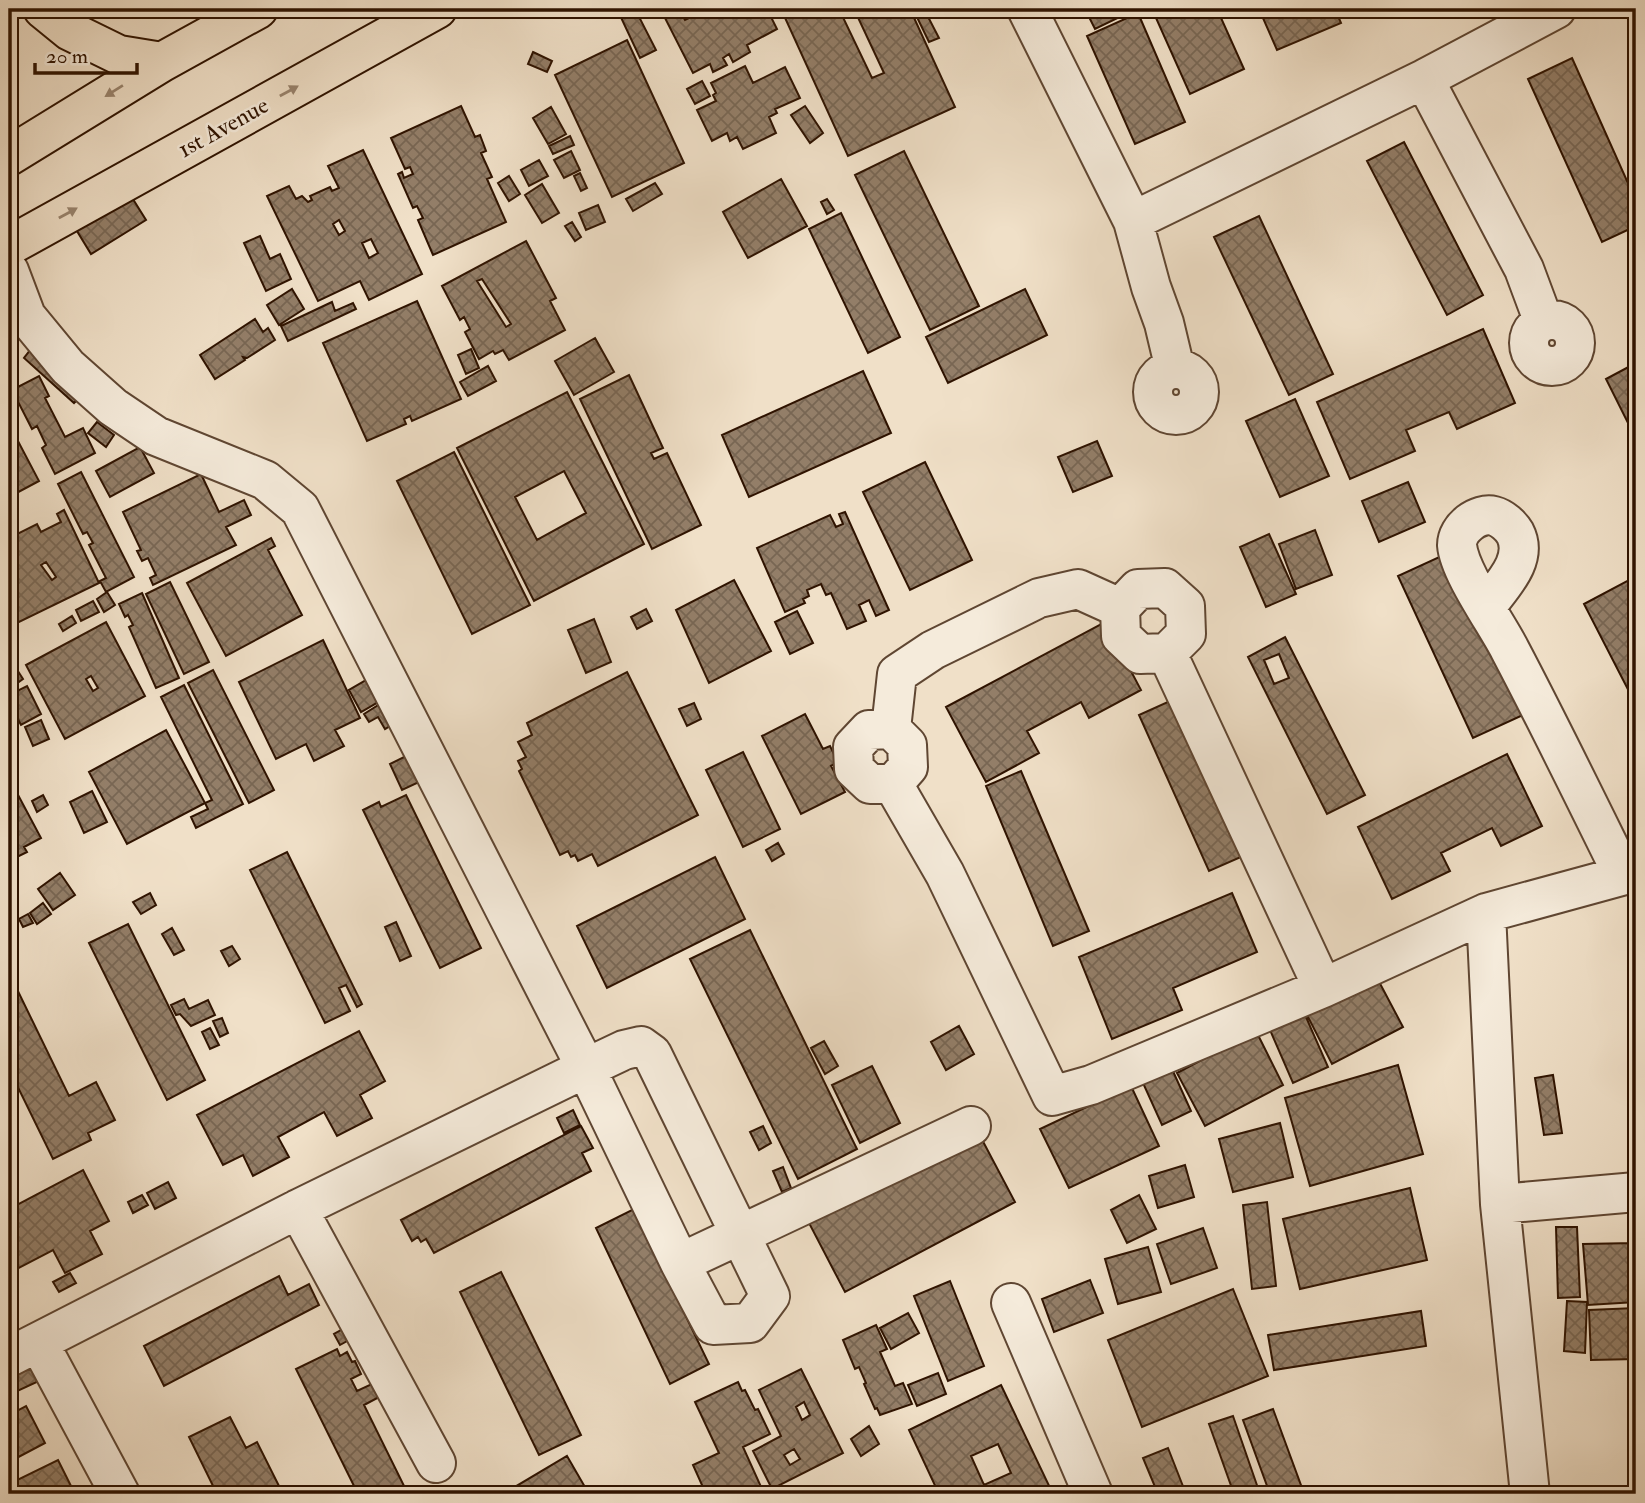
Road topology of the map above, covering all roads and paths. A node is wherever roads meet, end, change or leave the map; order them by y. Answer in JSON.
{"nodes":[{"id":1,"x":43,"y":9,"type":"edge"},
{"id":2,"x":258,"y":9,"type":"edge"},
{"id":3,"x":437,"y":9,"type":"edge"},
{"id":4,"x":1027,"y":9,"type":"edge"},
{"id":5,"x":1556,"y":9,"type":"edge"},
{"id":6,"x":162,"y":62,"type":"junction"},
{"id":7,"x":1424,"y":79,"type":"junction"},
{"id":8,"x":9,"y":156,"type":"edge"},
{"id":9,"x":1133,"y":221,"type":"junction"},
{"id":10,"x":9,"y":246,"type":"edge"},
{"id":11,"x":9,"y":271,"type":"edge"},
{"id":12,"x":18,"y":320,"type":"edge"},
{"id":13,"x":1543,"y":320,"type":"dead end"},
{"id":14,"x":1175,"y":369,"type":"dead end"},
{"id":15,"x":1486,"y":607,"type":"dead end"},
{"id":16,"x":1120,"y":608,"type":"junction"},
{"id":17,"x":1167,"y":653,"type":"junction"},
{"id":18,"x":1630,"y":873,"type":"edge"},
{"id":19,"x":1486,"y":913,"type":"junction"},
{"id":20,"x":1323,"y":988,"type":"junction"},
{"id":21,"x":586,"y":1068,"type":"junction"},
{"id":22,"x":971,"y":1126,"type":"dead end"},
{"id":23,"x":1636,"y":1192,"type":"edge"},
{"id":24,"x":1500,"y":1204,"type":"junction"},
{"id":25,"x":298,"y":1209,"type":"junction"},
{"id":26,"x":739,"y":1235,"type":"junction"},
{"id":27,"x":680,"y":1263,"type":"junction"},
{"id":28,"x":1011,"y":1303,"type":"dead end"},
{"id":29,"x":24,"y":1350,"type":"edge"},
{"id":30,"x":436,"y":1463,"type":"dead end"},
{"id":31,"x":120,"y":1494,"type":"edge"},
{"id":32,"x":1093,"y":1494,"type":"edge"},
{"id":33,"x":1530,"y":1494,"type":"edge"}],
"edges":[{"from":1,"to":6,"type":"main road"},
{"from":2,"to":6,"type":"main road"},
{"from":10,"to":3,"type":"main road","name":"1st Avenue","one_way":true},
{"from":4,"to":9,"type":"street"},
{"from":5,"to":7,"type":"street"},
{"from":6,"to":8,"type":"main road","one_way":true},
{"from":7,"to":9,"type":"street"},
{"from":7,"to":13,"type":"street"},
{"from":9,"to":14,"type":"street"},
{"from":11,"to":12,"type":"street"},
{"from":12,"to":21,"type":"street"},
{"from":15,"to":18,"type":"street"},
{"from":16,"to":17,"type":"street"},
{"from":16,"to":17,"type":"street"},
{"from":16,"to":20,"type":"street"},
{"from":17,"to":20,"type":"street"},
{"from":18,"to":19,"type":"street"},
{"from":19,"to":20,"type":"street"},
{"from":19,"to":24,"type":"street"},
{"from":21,"to":25,"type":"street"},
{"from":21,"to":26,"type":"street"},
{"from":21,"to":27,"type":"street"},
{"from":22,"to":26,"type":"street"},
{"from":23,"to":24,"type":"street"},
{"from":24,"to":33,"type":"street"},
{"from":25,"to":29,"type":"street"},
{"from":25,"to":30,"type":"street"},
{"from":26,"to":27,"type":"street"},
{"from":26,"to":27,"type":"street"},
{"from":28,"to":32,"type":"street"},
{"from":29,"to":31,"type":"street"}]}
